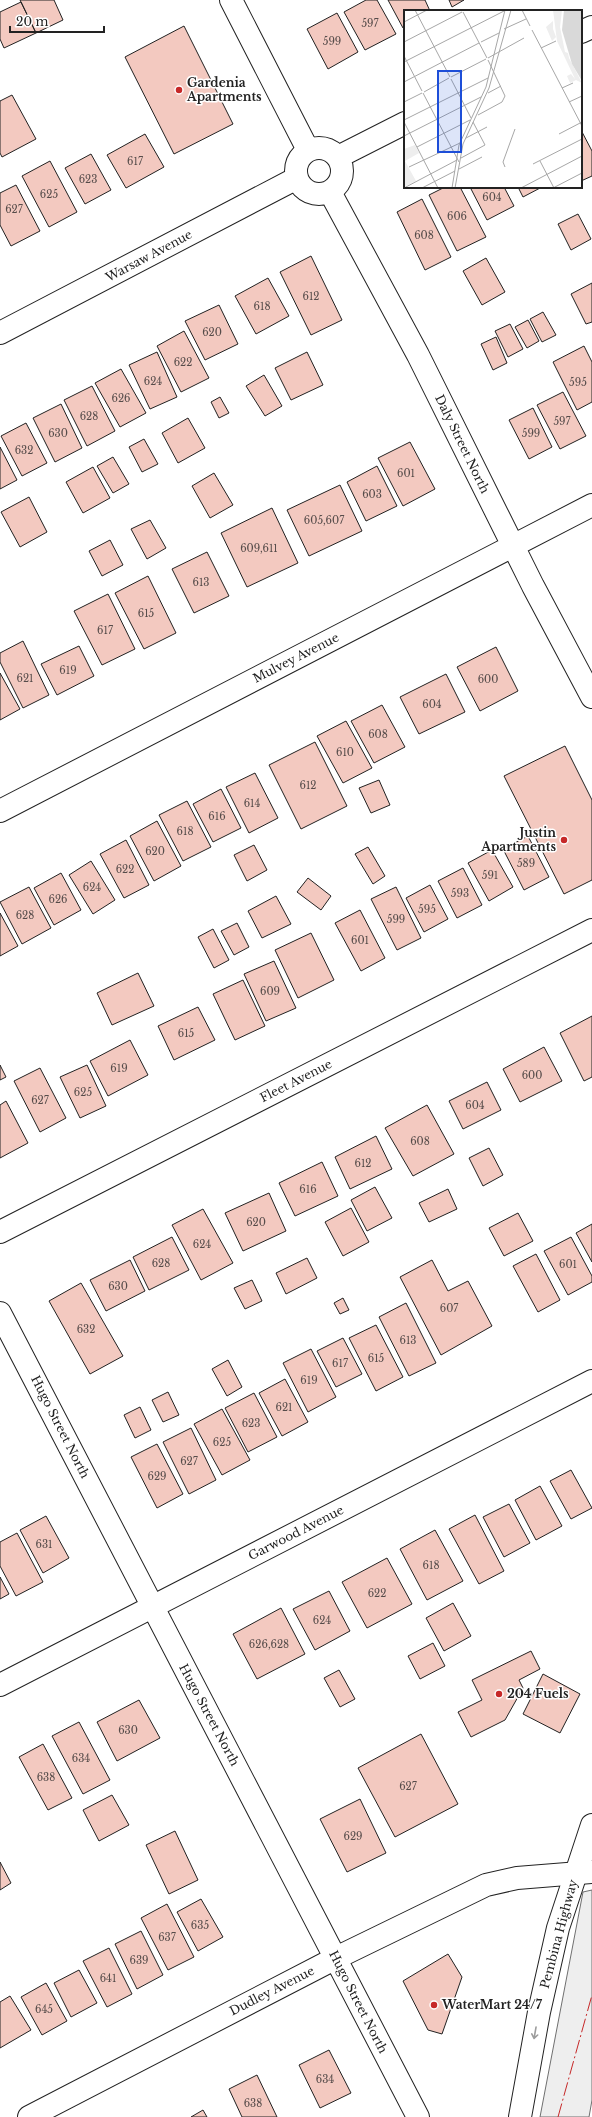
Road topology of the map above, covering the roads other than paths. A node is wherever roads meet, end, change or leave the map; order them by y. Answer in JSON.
{"nodes":[{"id":1,"x":231,"y":0,"type":"edge"},
{"id":2,"x":592,"y":26,"type":"edge"},
{"id":3,"x":582,"y":31,"type":"edge"},
{"id":4,"x":404,"y":124,"type":"edge"},
{"id":5,"x":308,"y":150,"type":"junction"},
{"id":6,"x":338,"y":157,"type":"junction"},
{"id":7,"x":297,"y":178,"type":"junction"},
{"id":8,"x":330,"y":192,"type":"junction"},
{"id":9,"x":0,"y":333,"type":"edge"},
{"id":10,"x":592,"y":505,"type":"edge"},
{"id":11,"x":513,"y":546,"type":"junction"},
{"id":12,"x":592,"y":696,"type":"edge"},
{"id":13,"x":0,"y":811,"type":"edge"},
{"id":14,"x":592,"y":930,"type":"edge"},
{"id":15,"x":0,"y":1232,"type":"edge"},
{"id":16,"x":0,"y":1313,"type":"edge"},
{"id":17,"x":592,"y":1381,"type":"edge"},
{"id":18,"x":153,"y":1607,"type":"junction"},
{"id":19,"x":0,"y":1685,"type":"edge"},
{"id":20,"x":592,"y":1824,"type":"edge"},
{"id":21,"x":583,"y":1873,"type":"edge"},
{"id":22,"x":336,"y":1958,"type":"junction"},
{"id":23,"x":29,"y":2117,"type":"edge"},
{"id":24,"x":418,"y":2117,"type":"edge"},
{"id":25,"x":520,"y":2117,"type":"edge"}],
"edges":[{"from":1,"to":5,"type":"street"},
{"from":2,"to":3,"type":"street"},
{"from":4,"to":6,"type":"street"},
{"from":5,"to":6,"type":"street"},
{"from":5,"to":7,"type":"street"},
{"from":6,"to":8,"type":"street"},
{"from":7,"to":8,"type":"street"},
{"from":7,"to":9,"type":"street","name":"Warsaw Avenue"},
{"from":8,"to":11,"type":"street","name":"Daly Street North"},
{"from":10,"to":11,"type":"street","name":"Mulvey Avenue"},
{"from":11,"to":12,"type":"street","name":"Daly Street North"},
{"from":11,"to":13,"type":"street","name":"Mulvey Avenue"},
{"from":14,"to":15,"type":"street","name":"Fleet Avenue"},
{"from":16,"to":18,"type":"street","name":"Hugo Street North"},
{"from":17,"to":18,"type":"street","name":"Garwood Avenue"},
{"from":18,"to":19,"type":"street","name":"Garwood Avenue"},
{"from":18,"to":22,"type":"street","name":"Hugo Street North"},
{"from":20,"to":21,"type":"street","name":"Pembina Highway"},
{"from":21,"to":22,"type":"street","name":"Dudley Avenue"},
{"from":21,"to":25,"type":"street","name":"Pembina Highway","one_way":true},
{"from":22,"to":23,"type":"street","name":"Dudley Avenue"},
{"from":22,"to":24,"type":"street","name":"Hugo Street North"}]}
